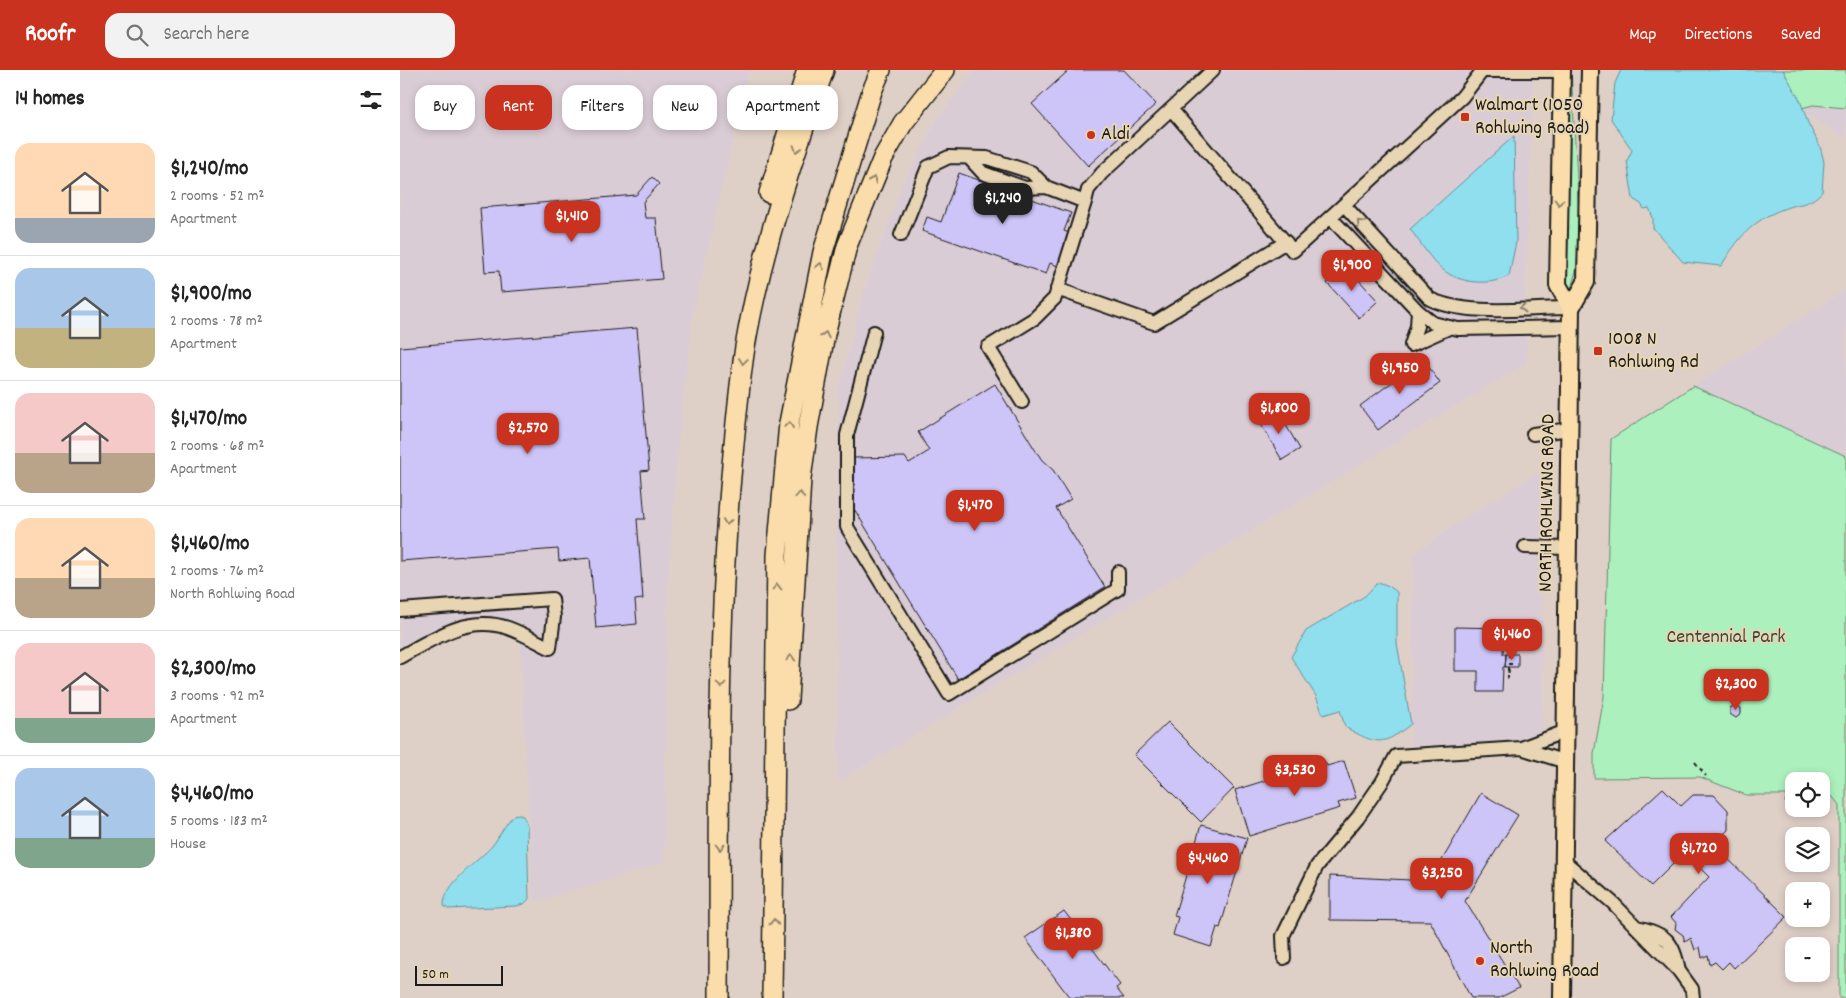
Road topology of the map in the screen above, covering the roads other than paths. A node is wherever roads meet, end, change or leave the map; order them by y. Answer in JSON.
{"nodes":[{"id":1,"x":807,"y":70,"type":"edge"},
{"id":2,"x":824,"y":70,"type":"edge"},
{"id":3,"x":881,"y":70,"type":"edge"},
{"id":4,"x":945,"y":70,"type":"edge"},
{"id":5,"x":1214,"y":70,"type":"edge"},
{"id":6,"x":1562,"y":70,"type":"edge"},
{"id":7,"x":1590,"y":70,"type":"edge"},
{"id":8,"x":1483,"y":71,"type":"edge"},
{"id":9,"x":1170,"y":109,"type":"junction"},
{"id":10,"x":1085,"y":202,"type":"junction"},
{"id":11,"x":1344,"y":206,"type":"junction"},
{"id":12,"x":1331,"y":218,"type":"junction"},
{"id":13,"x":901,"y":235,"type":"dead end"},
{"id":14,"x":1286,"y":242,"type":"junction"},
{"id":15,"x":1057,"y":289,"type":"junction"},
{"id":16,"x":1572,"y":308,"type":"junction"},
{"id":17,"x":1418,"y":310,"type":"junction"},
{"id":18,"x":752,"y":313,"type":"junction"},
{"id":19,"x":1571,"y":327,"type":"junction"},
{"id":20,"x":1449,"y":328,"type":"junction"},
{"id":21,"x":874,"y":332,"type":"dead end"},
{"id":22,"x":1022,"y":402,"type":"dead end"},
{"id":23,"x":1570,"y":429,"type":"junction"},
{"id":24,"x":1533,"y":434,"type":"dead end"},
{"id":25,"x":1525,"y":547,"type":"dead end"},
{"id":26,"x":1569,"y":548,"type":"junction"},
{"id":27,"x":1118,"y":572,"type":"dead end"},
{"id":28,"x":400,"y":610,"type":"edge"},
{"id":29,"x":400,"y":657,"type":"edge"},
{"id":30,"x":1566,"y":731,"type":"junction"},
{"id":31,"x":1521,"y":748,"type":"junction"},
{"id":32,"x":1566,"y":762,"type":"junction"},
{"id":33,"x":776,"y":846,"type":"junction"},
{"id":34,"x":1564,"y":861,"type":"junction"},
{"id":35,"x":1284,"y":958,"type":"dead end"},
{"id":36,"x":1562,"y":997,"type":"edge"},
{"id":37,"x":719,"y":998,"type":"edge"},
{"id":38,"x":772,"y":998,"type":"edge"},
{"id":39,"x":1693,"y":998,"type":"edge"}],
"edges":[{"from":1,"to":18,"type":"highway"},
{"from":2,"to":18,"type":"highway","one_way":true},
{"from":33,"to":3,"type":"highway","one_way":true},
{"from":33,"to":4,"type":"highway","one_way":true},
{"from":5,"to":9,"type":"lane"},
{"from":6,"to":8,"type":"lane"},
{"from":6,"to":16,"type":"main road","one_way":true},
{"from":7,"to":16,"type":"main road","name":"NORTH ROHLWING ROAD"},
{"from":8,"to":11,"type":"lane"},
{"from":9,"to":10,"type":"lane"},
{"from":9,"to":14,"type":"lane"},
{"from":10,"to":13,"type":"lane"},
{"from":10,"to":15,"type":"lane"},
{"from":11,"to":12,"type":"lane"},
{"from":16,"to":11,"type":"lane","one_way":true},
{"from":12,"to":14,"type":"lane"},
{"from":12,"to":17,"type":"lane"},
{"from":14,"to":15,"type":"lane"},
{"from":15,"to":22,"type":"lane"},
{"from":16,"to":19,"type":"main road","name":"NORTH ROHLWING ROAD"},
{"from":17,"to":20,"type":"lane"},
{"from":17,"to":20,"type":"lane"},
{"from":18,"to":37,"type":"highway","one_way":true},
{"from":19,"to":20,"type":"lane"},
{"from":19,"to":23,"type":"main road","name":"NORTH ROHLWING ROAD"},
{"from":21,"to":27,"type":"lane"},
{"from":23,"to":24,"type":"lane"},
{"from":23,"to":26,"type":"main road","name":"NORTH ROHLWING ROAD"},
{"from":25,"to":26,"type":"lane"},
{"from":26,"to":30,"type":"main road","name":"NORTH ROHLWING ROAD"},
{"from":28,"to":29,"type":"lane"},
{"from":30,"to":31,"type":"lane"},
{"from":30,"to":32,"type":"main road","name":"NORTH ROHLWING ROAD"},
{"from":31,"to":32,"type":"lane"},
{"from":31,"to":35,"type":"lane"},
{"from":32,"to":34,"type":"main road","name":"NORTH ROHLWING ROAD"},
{"from":38,"to":33,"type":"highway","one_way":true},
{"from":34,"to":36,"type":"main road","name":"NORTH ROHLWING ROAD"},
{"from":34,"to":39,"type":"lane"}]}
